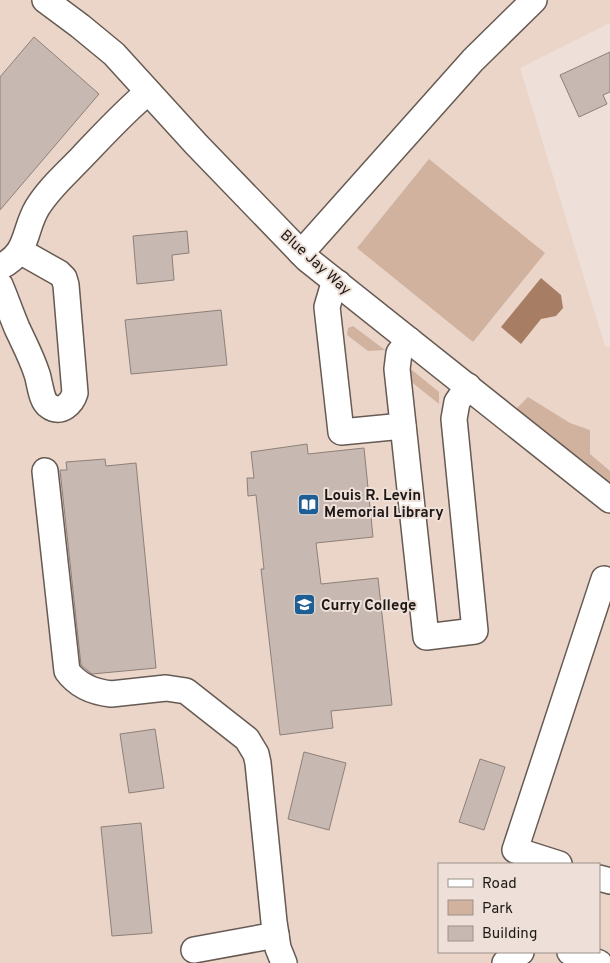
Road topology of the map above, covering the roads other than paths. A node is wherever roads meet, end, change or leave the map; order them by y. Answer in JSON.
{"nodes":[{"id":1,"x":44,"y":0,"type":"edge"},
{"id":2,"x":534,"y":0,"type":"edge"},
{"id":3,"x":148,"y":92,"type":"junction"},
{"id":4,"x":20,"y":251,"type":"junction"},
{"id":5,"x":302,"y":253,"type":"junction"},
{"id":6,"x":0,"y":267,"type":"edge"},
{"id":7,"x":338,"y":283,"type":"junction"},
{"id":8,"x":0,"y":284,"type":"edge"},
{"id":9,"x":409,"y":340,"type":"junction"},
{"id":10,"x":468,"y":386,"type":"junction"},
{"id":11,"x":403,"y":426,"type":"junction"},
{"id":12,"x":45,"y":471,"type":"dead end"},
{"id":13,"x":610,"y":500,"type":"edge"},
{"id":14,"x":610,"y":581,"type":"edge"},
{"id":15,"x":555,"y":863,"type":"edge"},
{"id":16,"x":276,"y":935,"type":"junction"},
{"id":17,"x":194,"y":950,"type":"dead end"},
{"id":18,"x":519,"y":953,"type":"edge"},
{"id":19,"x":573,"y":953,"type":"edge"},
{"id":20,"x":284,"y":963,"type":"edge"},
{"id":21,"x":505,"y":963,"type":"edge"},
{"id":22,"x":599,"y":963,"type":"edge"}],
"edges":[{"from":1,"to":3,"type":"lane","name":"Blue Jay Way"},
{"from":2,"to":5,"type":"lane"},
{"from":3,"to":4,"type":"lane"},
{"from":3,"to":5,"type":"lane","name":"Blue Jay Way"},
{"from":4,"to":6,"type":"lane"},
{"from":4,"to":8,"type":"lane"},
{"from":5,"to":7,"type":"lane","name":"Blue Jay Way"},
{"from":7,"to":9,"type":"lane","name":"Blue Jay Way"},
{"from":7,"to":11,"type":"lane"},
{"from":9,"to":10,"type":"lane","name":"Blue Jay Way"},
{"from":9,"to":11,"type":"lane"},
{"from":10,"to":11,"type":"lane"},
{"from":10,"to":13,"type":"lane","name":"Blue Jay Way"},
{"from":12,"to":16,"type":"lane"},
{"from":14,"to":15,"type":"lane"},
{"from":16,"to":17,"type":"lane"},
{"from":16,"to":20,"type":"lane"},
{"from":18,"to":21,"type":"lane"},
{"from":19,"to":22,"type":"lane"}]}
